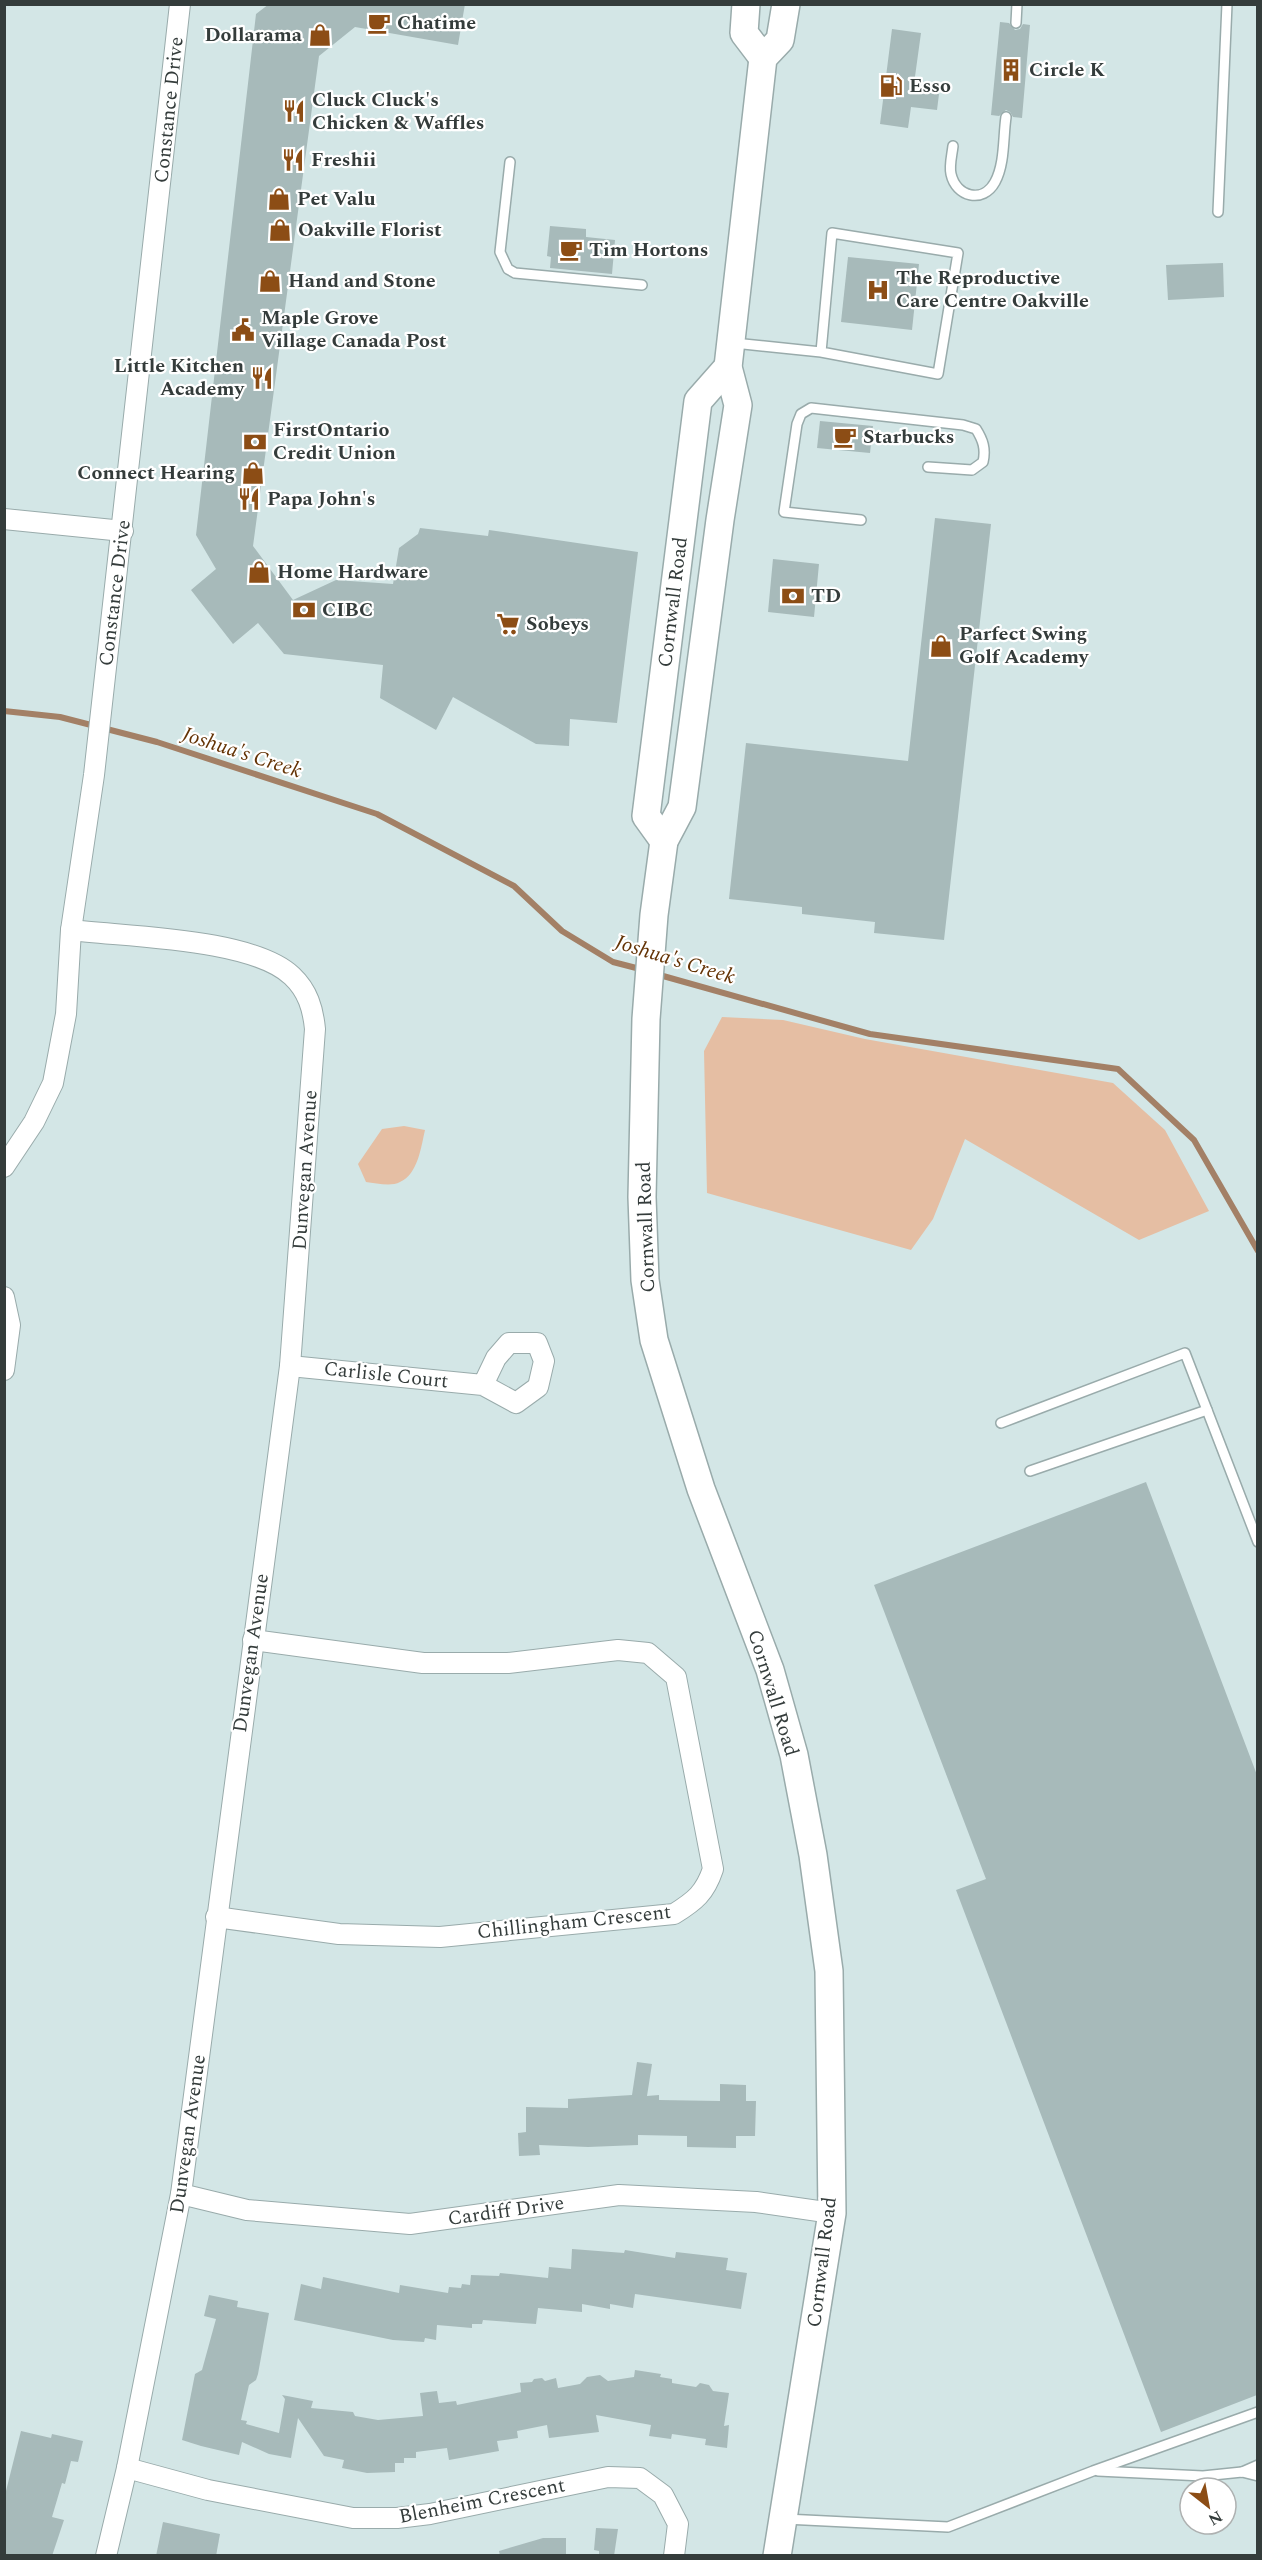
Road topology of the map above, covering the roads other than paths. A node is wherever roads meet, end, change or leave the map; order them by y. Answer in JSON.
{"nodes":[{"id":1,"x":180,"y":4,"type":"edge"},
{"id":2,"x":746,"y":4,"type":"edge"},
{"id":3,"x":786,"y":4,"type":"edge"},
{"id":4,"x":1017,"y":4,"type":"edge"},
{"id":5,"x":1227,"y":4,"type":"edge"},
{"id":6,"x":1016,"y":23,"type":"dead end"},
{"id":7,"x":763,"y":58,"type":"junction"},
{"id":8,"x":1006,"y":117,"type":"dead end"},
{"id":9,"x":953,"y":146,"type":"dead end"},
{"id":10,"x":510,"y":162,"type":"dead end"},
{"id":11,"x":1218,"y":212,"type":"dead end"},
{"id":12,"x":642,"y":285,"type":"dead end"},
{"id":13,"x":821,"y":352,"type":"junction"},
{"id":14,"x":730,"y":355,"type":"junction"},
{"id":15,"x":928,"y":467,"type":"dead end"},
{"id":16,"x":4,"y":519,"type":"edge"},
{"id":17,"x":861,"y":520,"type":"dead end"},
{"id":18,"x":123,"y":531,"type":"junction"},
{"id":19,"x":664,"y":841,"type":"junction"},
{"id":20,"x":71,"y":930,"type":"junction"},
{"id":21,"x":4,"y":1167,"type":"edge"},
{"id":22,"x":4,"y":1297,"type":"edge"},
{"id":23,"x":290,"y":1366,"type":"junction"},
{"id":24,"x":4,"y":1370,"type":"edge"},
{"id":25,"x":483,"y":1385,"type":"dead end"},
{"id":26,"x":1207,"y":1410,"type":"junction"},
{"id":27,"x":1001,"y":1423,"type":"dead end"},
{"id":28,"x":1030,"y":1471,"type":"dead end"},
{"id":29,"x":1257,"y":1542,"type":"edge"},
{"id":30,"x":253,"y":1640,"type":"junction"},
{"id":31,"x":216,"y":1917,"type":"junction"},
{"id":32,"x":181,"y":2194,"type":"junction"},
{"id":33,"x":832,"y":2213,"type":"junction"},
{"id":34,"x":1257,"y":2412,"type":"edge"},
{"id":35,"x":1257,"y":2465,"type":"edge"},
{"id":36,"x":127,"y":2468,"type":"junction"},
{"id":37,"x":1093,"y":2471,"type":"junction"},
{"id":38,"x":1242,"y":2472,"type":"junction"},
{"id":39,"x":1257,"y":2476,"type":"edge"},
{"id":40,"x":783,"y":2519,"type":"junction"},
{"id":41,"x":106,"y":2556,"type":"edge"},
{"id":42,"x":674,"y":2556,"type":"edge"},
{"id":43,"x":777,"y":2556,"type":"edge"}],
"edges":[{"from":1,"to":18,"type":"street","name":"Constance Drive"},
{"from":2,"to":7,"type":"main road"},
{"from":3,"to":7,"type":"main road"},
{"from":4,"to":6,"type":"lane"},
{"from":5,"to":11,"type":"lane"},
{"from":7,"to":14,"type":"main road","name":"Cornwall Road"},
{"from":8,"to":9,"type":"lane"},
{"from":10,"to":12,"type":"lane"},
{"from":13,"to":13,"type":"lane"},
{"from":13,"to":14,"type":"lane"},
{"from":14,"to":19,"type":"main road","name":"Cornwall Road"},
{"from":14,"to":19,"type":"main road","name":"Cornwall Road"},
{"from":15,"to":17,"type":"lane"},
{"from":16,"to":18,"type":"street"},
{"from":18,"to":20,"type":"street","name":"Constance Drive"},
{"from":19,"to":33,"type":"main road","name":"Cornwall Road"},
{"from":20,"to":21,"type":"street","name":"Constance Drive"},
{"from":20,"to":23,"type":"street","name":"Dunvegan Avenue"},
{"from":22,"to":24,"type":"street"},
{"from":23,"to":25,"type":"street","name":"Carlisle Court"},
{"from":23,"to":30,"type":"street","name":"Dunvegan Avenue"},
{"from":26,"to":27,"type":"lane"},
{"from":26,"to":28,"type":"lane"},
{"from":26,"to":29,"type":"lane"},
{"from":30,"to":31,"type":"street","name":"Dunvegan Avenue"},
{"from":30,"to":31,"type":"street","name":"Chillingham Crescent"},
{"from":31,"to":32,"type":"street","name":"Dunvegan Avenue"},
{"from":32,"to":33,"type":"street","name":"Cardiff Drive"},
{"from":32,"to":36,"type":"street","name":"Dunvegan Avenue"},
{"from":33,"to":40,"type":"main road","name":"Cornwall Road"},
{"from":34,"to":37,"type":"lane"},
{"from":35,"to":38,"type":"lane"},
{"from":36,"to":41,"type":"street","name":"Dunvegan Avenue"},
{"from":36,"to":42,"type":"street","name":"Blenheim Crescent"},
{"from":37,"to":38,"type":"lane"},
{"from":37,"to":40,"type":"lane"},
{"from":38,"to":39,"type":"lane"},
{"from":40,"to":43,"type":"main road","name":"Cornwall Road"}]}
